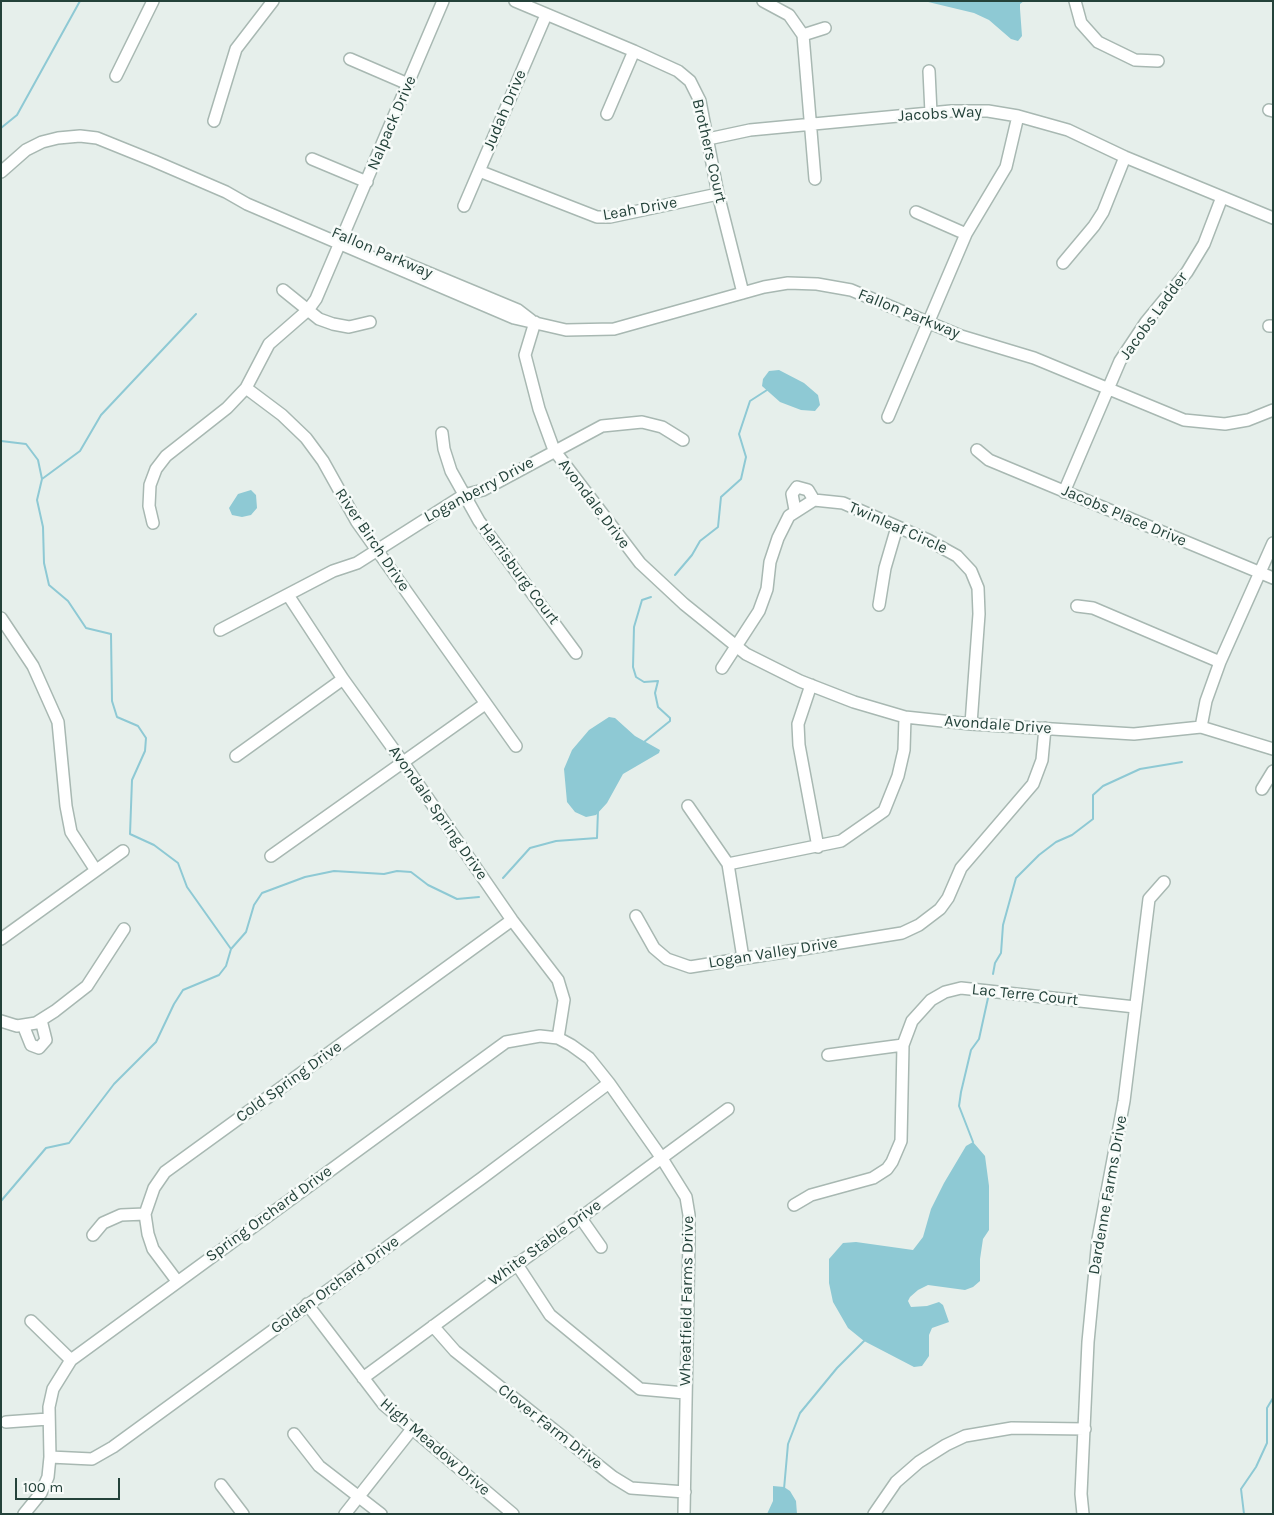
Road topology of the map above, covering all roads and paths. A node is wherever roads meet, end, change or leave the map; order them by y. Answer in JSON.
{"nodes":[{"id":1,"x":153,"y":1,"type":"edge"},
{"id":2,"x":273,"y":1,"type":"edge"},
{"id":3,"x":443,"y":1,"type":"edge"},
{"id":4,"x":515,"y":1,"type":"edge"},
{"id":5,"x":763,"y":1,"type":"edge"},
{"id":6,"x":1075,"y":1,"type":"edge"},
{"id":7,"x":546,"y":15,"type":"junction"},
{"id":8,"x":825,"y":28,"type":"dead end"},
{"id":9,"x":803,"y":35,"type":"junction"},
{"id":10,"x":634,"y":51,"type":"junction"},
{"id":11,"x":350,"y":59,"type":"dead end"},
{"id":12,"x":1158,"y":61,"type":"dead end"},
{"id":13,"x":929,"y":71,"type":"dead end"},
{"id":14,"x":116,"y":76,"type":"dead end"},
{"id":15,"x":408,"y":84,"type":"junction"},
{"id":16,"x":931,"y":113,"type":"junction"},
{"id":17,"x":607,"y":114,"type":"dead end"},
{"id":18,"x":1018,"y":116,"type":"junction"},
{"id":19,"x":214,"y":121,"type":"dead end"},
{"id":20,"x":810,"y":125,"type":"junction"},
{"id":21,"x":708,"y":139,"type":"junction"},
{"id":22,"x":1125,"y":157,"type":"junction"},
{"id":23,"x":312,"y":159,"type":"dead end"},
{"id":24,"x":479,"y":171,"type":"junction"},
{"id":25,"x":1,"y":172,"type":"edge"},
{"id":26,"x":816,"y":178,"type":"dead end"},
{"id":27,"x":367,"y":182,"type":"junction"},
{"id":28,"x":718,"y":194,"type":"junction"},
{"id":29,"x":1222,"y":197,"type":"junction"},
{"id":30,"x":464,"y":206,"type":"dead end"},
{"id":31,"x":916,"y":212,"type":"dead end"},
{"id":32,"x":1273,"y":218,"type":"edge"},
{"id":33,"x":966,"y":234,"type":"junction"},
{"id":34,"x":342,"y":240,"type":"junction"},
{"id":35,"x":1063,"y":263,"type":"dead end"},
{"id":36,"x":283,"y":290,"type":"dead end"},
{"id":37,"x":742,"y":293,"type":"junction"},
{"id":38,"x":308,"y":310,"type":"junction"},
{"id":39,"x":370,"y":322,"type":"dead end"},
{"id":40,"x":535,"y":322,"type":"junction"},
{"id":41,"x":928,"y":322,"type":"junction"},
{"id":42,"x":246,"y":388,"type":"junction"},
{"id":43,"x":1107,"y":389,"type":"junction"},
{"id":44,"x":1272,"y":414,"type":"edge"},
{"id":45,"x":888,"y":417,"type":"dead end"},
{"id":46,"x":442,"y":433,"type":"dead end"},
{"id":47,"x":683,"y":440,"type":"dead end"},
{"id":48,"x":554,"y":450,"type":"junction"},
{"id":49,"x":977,"y":450,"type":"dead end"},
{"id":50,"x":1064,"y":492,"type":"junction"},
{"id":51,"x":464,"y":495,"type":"junction"},
{"id":52,"x":814,"y":500,"type":"junction"},
{"id":53,"x":795,"y":510,"type":"junction"},
{"id":54,"x":153,"y":523,"type":"dead end"},
{"id":55,"x":897,"y":527,"type":"junction"},
{"id":56,"x":1273,"y":543,"type":"edge"},
{"id":57,"x":377,"y":551,"type":"junction"},
{"id":58,"x":1260,"y":573,"type":"junction"},
{"id":59,"x":1273,"y":578,"type":"edge"},
{"id":60,"x":288,"y":595,"type":"junction"},
{"id":61,"x":880,"y":605,"type":"dead end"},
{"id":62,"x":1077,"y":606,"type":"dead end"},
{"id":63,"x":1,"y":618,"type":"edge"},
{"id":64,"x":220,"y":630,"type":"dead end"},
{"id":65,"x":734,"y":647,"type":"junction"},
{"id":66,"x":576,"y":653,"type":"dead end"},
{"id":67,"x":1220,"y":662,"type":"junction"},
{"id":68,"x":722,"y":668,"type":"dead end"},
{"id":69,"x":343,"y":680,"type":"junction"},
{"id":70,"x":811,"y":685,"type":"junction"},
{"id":71,"x":485,"y":704,"type":"junction"},
{"id":72,"x":905,"y":717,"type":"junction"},
{"id":73,"x":971,"y":724,"type":"junction"},
{"id":74,"x":1201,"y":727,"type":"junction"},
{"id":75,"x":1045,"y":728,"type":"junction"},
{"id":76,"x":516,"y":746,"type":"dead end"},
{"id":77,"x":1273,"y":749,"type":"edge"},
{"id":78,"x":236,"y":756,"type":"dead end"},
{"id":79,"x":403,"y":761,"type":"junction"},
{"id":80,"x":1273,"y":771,"type":"edge"},
{"id":81,"x":1262,"y":789,"type":"dead end"},
{"id":82,"x":688,"y":806,"type":"dead end"},
{"id":83,"x":818,"y":847,"type":"junction"},
{"id":84,"x":123,"y":851,"type":"dead end"},
{"id":85,"x":271,"y":856,"type":"dead end"},
{"id":86,"x":728,"y":864,"type":"junction"},
{"id":87,"x":95,"y":869,"type":"junction"},
{"id":88,"x":1164,"y":882,"type":"dead end"},
{"id":89,"x":636,"y":916,"type":"dead end"},
{"id":90,"x":929,"y":918,"type":"junction"},
{"id":91,"x":512,"y":920,"type":"junction"},
{"id":92,"x":936,"y":928,"type":"dead end"},
{"id":93,"x":124,"y":929,"type":"dead end"},
{"id":94,"x":1,"y":939,"type":"edge"},
{"id":95,"x":743,"y":958,"type":"junction"},
{"id":96,"x":1135,"y":1007,"type":"junction"},
{"id":97,"x":41,"y":1020,"type":"junction"},
{"id":98,"x":1,"y":1021,"type":"edge"},
{"id":99,"x":23,"y":1025,"type":"junction"},
{"id":100,"x":558,"y":1038,"type":"junction"},
{"id":101,"x":903,"y":1045,"type":"junction"},
{"id":102,"x":828,"y":1055,"type":"dead end"},
{"id":103,"x":608,"y":1083,"type":"junction"},
{"id":104,"x":728,"y":1109,"type":"dead end"},
{"id":105,"x":661,"y":1157,"type":"junction"},
{"id":106,"x":794,"y":1205,"type":"dead end"},
{"id":107,"x":145,"y":1214,"type":"junction"},
{"id":108,"x":580,"y":1216,"type":"junction"},
{"id":109,"x":92,"y":1235,"type":"dead end"},
{"id":110,"x":601,"y":1247,"type":"dead end"},
{"id":111,"x":516,"y":1263,"type":"junction"},
{"id":112,"x":177,"y":1281,"type":"junction"},
{"id":113,"x":307,"y":1304,"type":"junction"},
{"id":114,"x":31,"y":1321,"type":"dead end"},
{"id":115,"x":433,"y":1326,"type":"junction"},
{"id":116,"x":71,"y":1360,"type":"junction"},
{"id":117,"x":363,"y":1378,"type":"junction"},
{"id":118,"x":685,"y":1393,"type":"junction"},
{"id":119,"x":48,"y":1419,"type":"junction"},
{"id":120,"x":6,"y":1422,"type":"dead end"},
{"id":121,"x":412,"y":1428,"type":"junction"},
{"id":122,"x":1085,"y":1429,"type":"junction"},
{"id":123,"x":294,"y":1434,"type":"dead end"},
{"id":124,"x":50,"y":1457,"type":"junction"},
{"id":125,"x":222,"y":1485,"type":"dead end"},
{"id":126,"x":685,"y":1492,"type":"junction"},
{"id":127,"x":360,"y":1495,"type":"junction"},
{"id":128,"x":24,"y":1514,"type":"edge"},
{"id":129,"x":243,"y":1514,"type":"edge"},
{"id":130,"x":345,"y":1514,"type":"edge"},
{"id":131,"x":381,"y":1514,"type":"edge"},
{"id":132,"x":513,"y":1514,"type":"edge"},
{"id":133,"x":684,"y":1514,"type":"edge"},
{"id":134,"x":874,"y":1514,"type":"edge"},
{"id":135,"x":1083,"y":1514,"type":"edge"}],
"edges":[{"from":1,"to":14,"type":"street"},
{"from":2,"to":19,"type":"street"},
{"from":3,"to":15,"type":"street","name":"Nalpack Drive"},
{"from":4,"to":7,"type":"street","name":"Brothers Court"},
{"from":5,"to":9,"type":"street"},
{"from":6,"to":12,"type":"street"},
{"from":7,"to":10,"type":"street","name":"Brothers Court"},
{"from":7,"to":24,"type":"street","name":"Judah Drive"},
{"from":8,"to":9,"type":"street"},
{"from":9,"to":20,"type":"street"},
{"from":10,"to":17,"type":"street"},
{"from":10,"to":21,"type":"street","name":"Brothers Court"},
{"from":11,"to":15,"type":"street"},
{"from":13,"to":16,"type":"street"},
{"from":15,"to":27,"type":"street","name":"Nalpack Drive"},
{"from":16,"to":18,"type":"street","name":"Jacobs Way"},
{"from":16,"to":20,"type":"street","name":"Jacobs Way"},
{"from":18,"to":22,"type":"street","name":"Jacobs Way"},
{"from":18,"to":33,"type":"street"},
{"from":20,"to":21,"type":"street","name":"Jacobs Way"},
{"from":20,"to":26,"type":"street"},
{"from":21,"to":28,"type":"street","name":"Brothers Court"},
{"from":22,"to":29,"type":"street","name":"Jacobs Way"},
{"from":22,"to":35,"type":"street"},
{"from":23,"to":27,"type":"street"},
{"from":24,"to":28,"type":"street","name":"Leah Drive"},
{"from":24,"to":30,"type":"street","name":"Judah Drive"},
{"from":25,"to":34,"type":"street","name":"Fallon Parkway"},
{"from":27,"to":34,"type":"street","name":"Nalpack Drive"},
{"from":28,"to":37,"type":"street","name":"Brothers Court"},
{"from":29,"to":32,"type":"street","name":"Jacobs Way"},
{"from":29,"to":43,"type":"street","name":"Jacobs Ladder"},
{"from":31,"to":33,"type":"street"},
{"from":33,"to":41,"type":"street"},
{"from":34,"to":38,"type":"street","name":"Nalpack Drive"},
{"from":34,"to":40,"type":"street","name":"Fallon Parkway"},
{"from":36,"to":38,"type":"street"},
{"from":37,"to":40,"type":"street","name":"Fallon Parkway"},
{"from":37,"to":41,"type":"street","name":"Fallon Parkway"},
{"from":38,"to":39,"type":"street"},
{"from":38,"to":42,"type":"street","name":"Nalpack Drive"},
{"from":40,"to":48,"type":"street","name":"Avondale Drive"},
{"from":41,"to":43,"type":"street","name":"Fallon Parkway"},
{"from":41,"to":45,"type":"street"},
{"from":42,"to":54,"type":"street","name":"Nalpack Drive"},
{"from":42,"to":57,"type":"street","name":"River Birch Drive"},
{"from":43,"to":44,"type":"street","name":"Fallon Parkway"},
{"from":43,"to":50,"type":"street","name":"Jacobs Ladder"},
{"from":46,"to":51,"type":"street","name":"Harrisburg Court"},
{"from":47,"to":48,"type":"street","name":"Loganberry Drive"},
{"from":48,"to":51,"type":"street","name":"Loganberry Drive"},
{"from":48,"to":65,"type":"street","name":"Avondale Drive"},
{"from":49,"to":50,"type":"street","name":"Jacobs Place Drive"},
{"from":50,"to":58,"type":"street","name":"Jacobs Place Drive"},
{"from":51,"to":57,"type":"street","name":"Loganberry Drive"},
{"from":51,"to":66,"type":"street","name":"Harrisburg Court"},
{"from":52,"to":53,"type":"street","name":"Twinleaf Circle"},
{"from":52,"to":53,"type":"street","name":"Twinleaf Circle"},
{"from":52,"to":55,"type":"street","name":"Twinleaf Circle"},
{"from":53,"to":65,"type":"street","name":"Twinleaf Circle"},
{"from":55,"to":61,"type":"street"},
{"from":55,"to":73,"type":"street","name":"Twinleaf Circle"},
{"from":56,"to":58,"type":"street"},
{"from":57,"to":60,"type":"street","name":"Loganberry Drive"},
{"from":57,"to":71,"type":"street","name":"River Birch Drive"},
{"from":58,"to":59,"type":"street","name":"Jacobs Place Drive"},
{"from":58,"to":67,"type":"street"},
{"from":60,"to":64,"type":"street","name":"Loganberry Drive"},
{"from":60,"to":69,"type":"street","name":"Avondale Spring Drive"},
{"from":62,"to":67,"type":"street"},
{"from":63,"to":87,"type":"street"},
{"from":65,"to":68,"type":"street"},
{"from":65,"to":70,"type":"street","name":"Avondale Drive"},
{"from":67,"to":74,"type":"street"},
{"from":69,"to":78,"type":"street"},
{"from":69,"to":79,"type":"street","name":"Avondale Spring Drive"},
{"from":70,"to":72,"type":"street","name":"Avondale Drive"},
{"from":70,"to":83,"type":"street"},
{"from":71,"to":76,"type":"street","name":"River Birch Drive"},
{"from":71,"to":79,"type":"street"},
{"from":72,"to":73,"type":"street","name":"Avondale Drive"},
{"from":72,"to":83,"type":"street"},
{"from":73,"to":75,"type":"street","name":"Avondale Drive"},
{"from":74,"to":75,"type":"street","name":"Avondale Drive"},
{"from":74,"to":77,"type":"street","name":"Avondale Drive"},
{"from":75,"to":90,"type":"street","name":"Logan Valley Drive"},
{"from":79,"to":85,"type":"street"},
{"from":79,"to":91,"type":"street","name":"Avondale Spring Drive"},
{"from":80,"to":81,"type":"street"},
{"from":82,"to":86,"type":"street"},
{"from":83,"to":86,"type":"street"},
{"from":84,"to":87,"type":"street"},
{"from":86,"to":95,"type":"street"},
{"from":87,"to":94,"type":"street"},
{"from":88,"to":96,"type":"street","name":"Dardenne Farms Drive"},
{"from":89,"to":95,"type":"street","name":"Logan Valley Drive"},
{"from":90,"to":92,"type":"street"},
{"from":90,"to":95,"type":"street","name":"Logan Valley Drive"},
{"from":91,"to":100,"type":"street","name":"Avondale Spring Drive"},
{"from":91,"to":107,"type":"street","name":"Cold Spring Drive"},
{"from":93,"to":97,"type":"street"},
{"from":96,"to":101,"type":"street","name":"Lac Terre Court"},
{"from":96,"to":122,"type":"street","name":"Dardenne Farms Drive"},
{"from":97,"to":99,"type":"street"},
{"from":97,"to":99,"type":"street"},
{"from":98,"to":99,"type":"street"},
{"from":100,"to":103,"type":"street","name":"Spring Orchard Drive"},
{"from":100,"to":112,"type":"street","name":"Spring Orchard Drive"},
{"from":101,"to":102,"type":"street"},
{"from":101,"to":106,"type":"street","name":"Lac Terre Court"},
{"from":103,"to":105,"type":"street","name":"Wheatfield Farms Drive"},
{"from":103,"to":113,"type":"street","name":"Golden Orchard Drive"},
{"from":104,"to":105,"type":"street","name":"White Stable Drive"},
{"from":105,"to":108,"type":"street","name":"White Stable Drive"},
{"from":105,"to":118,"type":"street","name":"Wheatfield Farms Drive"},
{"from":107,"to":109,"type":"street"},
{"from":107,"to":112,"type":"street","name":"Cold Spring Drive"},
{"from":108,"to":110,"type":"street"},
{"from":108,"to":111,"type":"street","name":"White Stable Drive"},
{"from":111,"to":115,"type":"street","name":"White Stable Drive"},
{"from":111,"to":118,"type":"street"},
{"from":112,"to":116,"type":"street","name":"Spring Orchard Drive"},
{"from":113,"to":117,"type":"street","name":"High Meadow Drive"},
{"from":113,"to":124,"type":"street","name":"Golden Orchard Drive"},
{"from":114,"to":116,"type":"street"},
{"from":115,"to":117,"type":"street","name":"White Stable Drive"},
{"from":115,"to":126,"type":"street","name":"Clover Farm Drive"},
{"from":116,"to":119,"type":"street","name":"Spring Orchard Drive"},
{"from":117,"to":121,"type":"street","name":"High Meadow Drive"},
{"from":118,"to":126,"type":"street","name":"Wheatfield Farms Drive"},
{"from":119,"to":120,"type":"street"},
{"from":119,"to":124,"type":"street","name":"Spring Orchard Drive"},
{"from":121,"to":127,"type":"street"},
{"from":121,"to":132,"type":"street","name":"High Meadow Drive"},
{"from":122,"to":134,"type":"street"},
{"from":122,"to":135,"type":"street","name":"Dardenne Farms Drive"},
{"from":123,"to":127,"type":"street"},
{"from":124,"to":128,"type":"street","name":"Spring Orchard Drive"},
{"from":125,"to":129,"type":"street"},
{"from":126,"to":133,"type":"street","name":"Wheatfield Farms Drive"},
{"from":127,"to":130,"type":"street"},
{"from":127,"to":131,"type":"street"}]}
